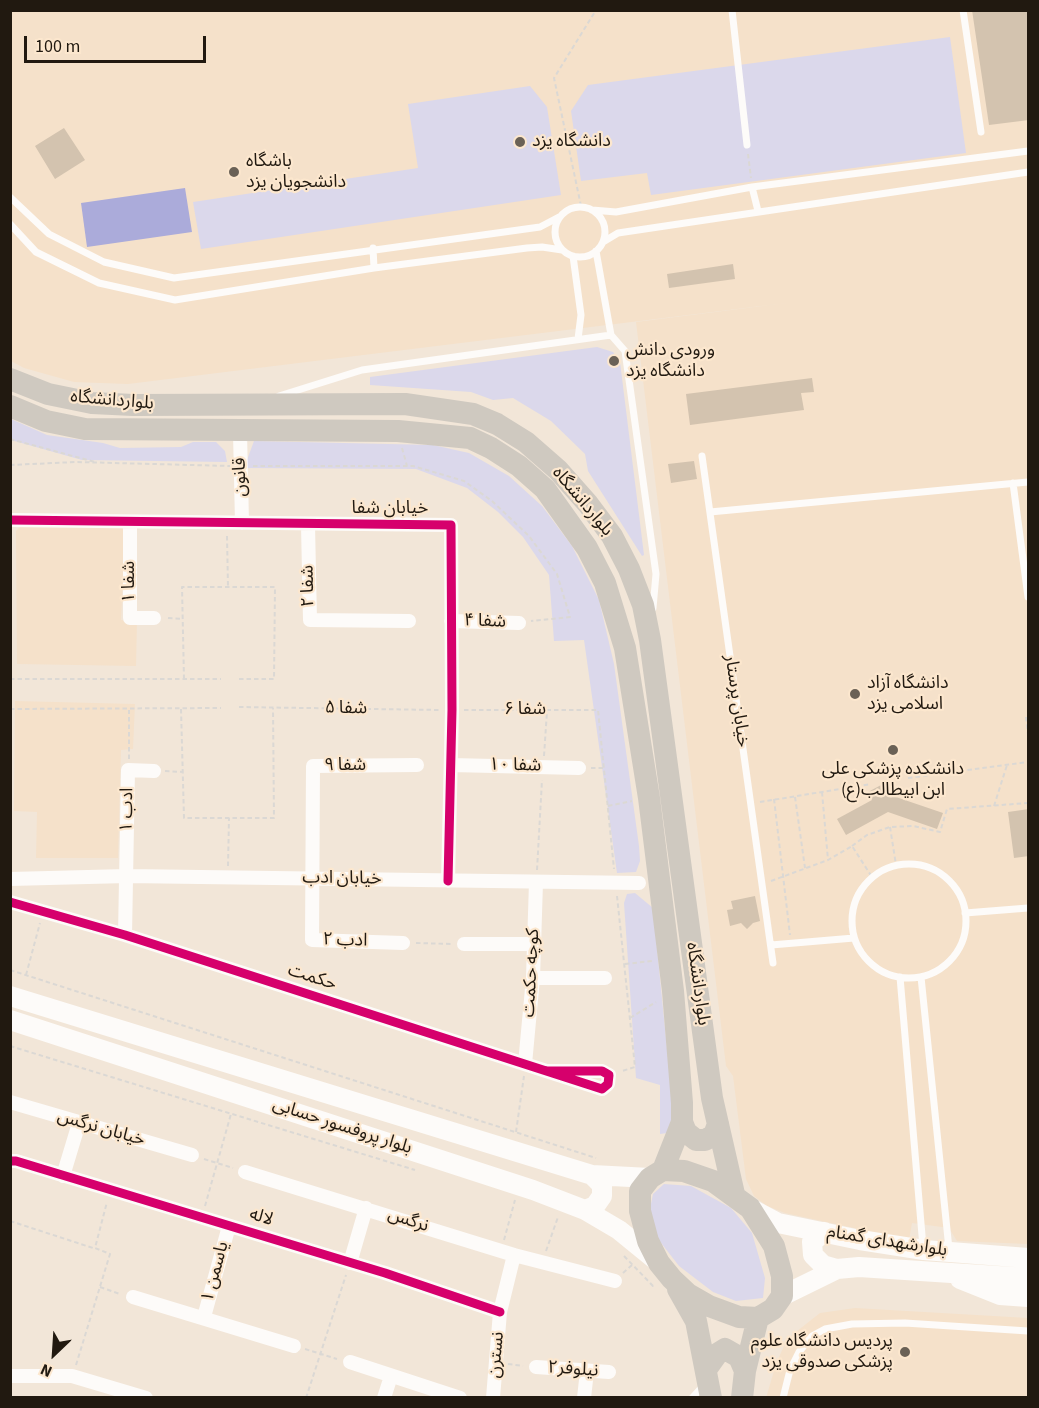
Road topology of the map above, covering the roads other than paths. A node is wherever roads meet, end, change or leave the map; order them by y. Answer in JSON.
{"nodes":[{"id":1,"x":732,"y":10,"type":"edge"},
{"id":2,"x":963,"y":10,"type":"edge"},
{"id":3,"x":981,"y":132,"type":"dead end"},
{"id":4,"x":747,"y":146,"type":"road end"},
{"id":5,"x":1029,"y":151,"type":"edge"},
{"id":6,"x":1029,"y":172,"type":"edge"},
{"id":7,"x":752,"y":187,"type":"junction"},
{"id":8,"x":10,"y":197,"type":"edge"},
{"id":9,"x":592,"y":210,"type":"junction"},
{"id":10,"x":758,"y":211,"type":"junction"},
{"id":11,"x":559,"y":216,"type":"junction"},
{"id":12,"x":10,"y":224,"type":"edge"},
{"id":13,"x":603,"y":242,"type":"junction"},
{"id":14,"x":373,"y":248,"type":"junction"},
{"id":15,"x":562,"y":250,"type":"junction"},
{"id":16,"x":596,"y":252,"type":"junction"},
{"id":17,"x":573,"y":256,"type":"junction"},
{"id":18,"x":374,"y":268,"type":"junction"},
{"id":19,"x":611,"y":335,"type":"junction"},
{"id":20,"x":578,"y":339,"type":"junction"},
{"id":21,"x":10,"y":379,"type":"edge"},
{"id":22,"x":251,"y":404,"type":"junction"},
{"id":23,"x":10,"y":406,"type":"edge"},
{"id":24,"x":240,"y":432,"type":"junction"},
{"id":25,"x":702,"y":456,"type":"dead end"},
{"id":26,"x":1029,"y":482,"type":"edge"},
{"id":27,"x":1013,"y":483,"type":"junction"},
{"id":28,"x":710,"y":512,"type":"junction"},
{"id":29,"x":10,"y":520,"type":"edge"},
{"id":30,"x":130,"y":522,"type":"junction"},
{"id":31,"x":242,"y":523,"type":"junction"},
{"id":32,"x":308,"y":525,"type":"junction"},
{"id":33,"x":1029,"y":597,"type":"edge"},
{"id":34,"x":154,"y":618,"type":"road end"},
{"id":35,"x":409,"y":621,"type":"dead end"},
{"id":36,"x":451,"y":621,"type":"junction"},
{"id":37,"x":519,"y":623,"type":"dead end"},
{"id":38,"x":650,"y":640,"type":"junction"},
{"id":39,"x":417,"y":765,"type":"dead end"},
{"id":40,"x":451,"y":765,"type":"junction"},
{"id":41,"x":579,"y":768,"type":"dead end"},
{"id":42,"x":154,"y":771,"type":"road end"},
{"id":43,"x":655,"y":853,"type":"junction"},
{"id":44,"x":127,"y":876,"type":"junction"},
{"id":45,"x":10,"y":879,"type":"edge"},
{"id":46,"x":312,"y":879,"type":"junction"},
{"id":47,"x":448,"y":881,"type":"junction"},
{"id":48,"x":536,"y":882,"type":"junction"},
{"id":49,"x":639,"y":883,"type":"junction"},
{"id":50,"x":10,"y":902,"type":"edge"},
{"id":51,"x":1029,"y":908,"type":"edge"},
{"id":52,"x":662,"y":912,"type":"junction"},
{"id":53,"x":965,"y":913,"type":"junction"},
{"id":54,"x":125,"y":935,"type":"junction"},
{"id":55,"x":854,"y":938,"type":"junction"},
{"id":56,"x":403,"y":943,"type":"road end"},
{"id":57,"x":464,"y":944,"type":"road end"},
{"id":58,"x":534,"y":944,"type":"junction"},
{"id":59,"x":771,"y":945,"type":"junction"},
{"id":60,"x":773,"y":963,"type":"dead end"},
{"id":61,"x":900,"y":977,"type":"junction"},
{"id":62,"x":921,"y":977,"type":"junction"},
{"id":63,"x":533,"y":978,"type":"junction"},
{"id":64,"x":605,"y":978,"type":"dead end"},
{"id":65,"x":10,"y":996,"type":"edge"},
{"id":66,"x":10,"y":1020,"type":"edge"},
{"id":67,"x":525,"y":1064,"type":"junction"},
{"id":68,"x":547,"y":1071,"type":"junction"},
{"id":69,"x":10,"y":1102,"type":"edge"},
{"id":70,"x":682,"y":1122,"type":"junction"},
{"id":71,"x":80,"y":1124,"type":"junction"},
{"id":72,"x":718,"y":1125,"type":"junction"},
{"id":73,"x":192,"y":1155,"type":"road end"},
{"id":74,"x":10,"y":1161,"type":"edge"},
{"id":75,"x":599,"y":1168,"type":"junction"},
{"id":76,"x":244,"y":1172,"type":"road end"},
{"id":77,"x":657,"y":1174,"type":"junction"},
{"id":78,"x":63,"y":1176,"type":"junction"},
{"id":79,"x":742,"y":1201,"type":"junction"},
{"id":80,"x":366,"y":1208,"type":"junction"},
{"id":81,"x":585,"y":1210,"type":"junction"},
{"id":82,"x":229,"y":1226,"type":"junction"},
{"id":83,"x":824,"y":1232,"type":"junction"},
{"id":84,"x":924,"y":1250,"type":"junction"},
{"id":85,"x":950,"y":1252,"type":"junction"},
{"id":86,"x":514,"y":1255,"type":"junction"},
{"id":87,"x":1029,"y":1258,"type":"edge"},
{"id":88,"x":350,"y":1263,"type":"junction"},
{"id":89,"x":837,"y":1269,"type":"junction"},
{"id":90,"x":666,"y":1271,"type":"junction"},
{"id":91,"x":940,"y":1272,"type":"junction"},
{"id":92,"x":1029,"y":1278,"type":"edge"},
{"id":93,"x":615,"y":1281,"type":"dead end"},
{"id":94,"x":782,"y":1296,"type":"junction"},
{"id":95,"x":133,"y":1297,"type":"road end"},
{"id":96,"x":1029,"y":1297,"type":"edge"},
{"id":97,"x":500,"y":1312,"type":"junction"},
{"id":98,"x":204,"y":1317,"type":"junction"},
{"id":99,"x":758,"y":1318,"type":"junction"},
{"id":100,"x":1029,"y":1331,"type":"edge"},
{"id":101,"x":294,"y":1346,"type":"road end"},
{"id":102,"x":350,"y":1362,"type":"road end"},
{"id":103,"x":536,"y":1367,"type":"road end"},
{"id":104,"x":588,"y":1371,"type":"junction"},
{"id":105,"x":745,"y":1371,"type":"junction"},
{"id":106,"x":609,"y":1372,"type":"dead end"},
{"id":107,"x":10,"y":1376,"type":"edge"},
{"id":108,"x":391,"y":1376,"type":"junction"},
{"id":109,"x":709,"y":1382,"type":"edge"},
{"id":110,"x":107,"y":1391,"type":"edge"},
{"id":111,"x":146,"y":1398,"type":"edge"},
{"id":112,"x":384,"y":1398,"type":"edge"},
{"id":113,"x":460,"y":1398,"type":"edge"},
{"id":114,"x":493,"y":1398,"type":"edge"},
{"id":115,"x":584,"y":1398,"type":"edge"},
{"id":116,"x":692,"y":1398,"type":"edge"},
{"id":117,"x":742,"y":1398,"type":"edge"},
{"id":118,"x":783,"y":1398,"type":"edge"}],
"edges":[{"from":1,"to":4,"type":"lane"},
{"from":2,"to":3,"type":"lane"},
{"from":5,"to":7,"type":"lane"},
{"from":6,"to":10,"type":"lane"},
{"from":7,"to":9,"type":"lane"},
{"from":7,"to":10,"type":"lane"},
{"from":8,"to":14,"type":"lane"},
{"from":9,"to":11,"type":"lane"},
{"from":9,"to":13,"type":"lane"},
{"from":10,"to":13,"type":"lane"},
{"from":11,"to":14,"type":"lane"},
{"from":11,"to":15,"type":"lane"},
{"from":12,"to":18,"type":"lane"},
{"from":13,"to":16,"type":"lane"},
{"from":14,"to":18,"type":"lane"},
{"from":15,"to":17,"type":"lane"},
{"from":15,"to":18,"type":"lane"},
{"from":16,"to":17,"type":"lane"},
{"from":16,"to":19,"type":"lane"},
{"from":17,"to":20,"type":"lane"},
{"from":19,"to":20,"type":"lane"},
{"from":19,"to":38,"type":"lane"},
{"from":20,"to":22,"type":"lane"},
{"from":21,"to":22,"type":"main road","name":"بلواردانشگاه"},
{"from":22,"to":38,"type":"main road","name":"بلواردانشگاه"},
{"from":23,"to":24,"type":"main road","name":"بلواردانشگاه"},
{"from":24,"to":31,"type":"street","name":"قانون"},
{"from":24,"to":43,"type":"main road","name":"بلواردانشگاه"},
{"from":25,"to":28,"type":"lane","name":"خیابان پرستار"},
{"from":26,"to":27,"type":"lane"},
{"from":27,"to":28,"type":"lane"},
{"from":27,"to":33,"type":"lane"},
{"from":28,"to":59,"type":"lane","name":"خیابان پرستار"},
{"from":29,"to":30,"type":"street","name":"خیابان شفا"},
{"from":30,"to":31,"type":"street","name":"خیابان شفا"},
{"from":30,"to":34,"type":"street","name":"شفا ۱"},
{"from":31,"to":32,"type":"street","name":"خیابان شفا"},
{"from":32,"to":35,"type":"street","name":"شفا ۲"},
{"from":32,"to":36,"type":"street","name":"خیابان شفا"},
{"from":36,"to":37,"type":"street","name":"شفا ۴"},
{"from":36,"to":40,"type":"street","name":"خیابان شفا"},
{"from":38,"to":72,"type":"main road","name":"بلواردانشگاه"},
{"from":39,"to":46,"type":"street","name":"شفا ۹"},
{"from":40,"to":41,"type":"street","name":"شفا ۱۰"},
{"from":40,"to":47,"type":"street","name":"خیابان شفا"},
{"from":42,"to":44,"type":"street","name":"ادب ۱"},
{"from":43,"to":49,"type":"street"},
{"from":43,"to":52,"type":"main road","name":"بلواردانشگاه"},
{"from":44,"to":45,"type":"street","name":"خیابان ادب"},
{"from":44,"to":46,"type":"street","name":"خیابان ادب"},
{"from":44,"to":54,"type":"street","name":"ادب ۱"},
{"from":46,"to":47,"type":"street","name":"خیابان ادب"},
{"from":46,"to":56,"type":"street","name":"ادب ۲"},
{"from":47,"to":48,"type":"street","name":"خیابان ادب"},
{"from":48,"to":49,"type":"street","name":"خیابان ادب"},
{"from":48,"to":58,"type":"street","name":"کوچه حکمت"},
{"from":49,"to":52,"type":"street"},
{"from":50,"to":54,"type":"street","name":"حکمت"},
{"from":51,"to":53,"type":"lane"},
{"from":52,"to":70,"type":"main road","name":"بلواردانشگاه"},
{"from":53,"to":55,"type":"lane"},
{"from":53,"to":62,"type":"lane"},
{"from":54,"to":67,"type":"street","name":"حکمت"},
{"from":55,"to":59,"type":"lane"},
{"from":55,"to":61,"type":"lane"},
{"from":57,"to":58,"type":"street"},
{"from":58,"to":63,"type":"street","name":"کوچه حکمت"},
{"from":59,"to":60,"type":"lane","name":"خیابان پرستار"},
{"from":61,"to":62,"type":"lane"},
{"from":61,"to":84,"type":"lane"},
{"from":62,"to":85,"type":"lane"},
{"from":63,"to":64,"type":"street"},
{"from":63,"to":67,"type":"street","name":"کوچه حکمت"},
{"from":65,"to":75,"type":"main road","name":"بلوار پروفسور حسابی"},
{"from":66,"to":81,"type":"main road","name":"بلوار پروفسور حسابی"},
{"from":67,"to":68,"type":"street","name":"حکمت"},
{"from":68,"to":68,"type":"street","name":"حکمت"},
{"from":69,"to":71,"type":"street","name":"خیابان نرگس"},
{"from":70,"to":72,"type":"main road"},
{"from":70,"to":77,"type":"main road","name":"بلواردانشگاه"},
{"from":71,"to":73,"type":"street","name":"خیابان نرگس"},
{"from":71,"to":78,"type":"street"},
{"from":72,"to":79,"type":"main road","name":"بلواردانشگاه"},
{"from":74,"to":78,"type":"street","name":"لاله"},
{"from":75,"to":77,"type":"main road","name":"بلوار پروفسور حسابی"},
{"from":75,"to":81,"type":"main road"},
{"from":76,"to":80,"type":"street","name":"نرگس"},
{"from":77,"to":79,"type":"main road"},
{"from":77,"to":90,"type":"main road"},
{"from":78,"to":82,"type":"street","name":"لاله"},
{"from":79,"to":83,"type":"main road","name":"بلوارشهدای گمنام"},
{"from":79,"to":94,"type":"main road"},
{"from":80,"to":86,"type":"street","name":"نرگس"},
{"from":80,"to":88,"type":"street"},
{"from":81,"to":90,"type":"main road","name":"بلوار پروفسور حسابی"},
{"from":82,"to":88,"type":"street","name":"لاله"},
{"from":82,"to":98,"type":"street","name":"یاسمن ۱"},
{"from":83,"to":84,"type":"main road","name":"بلوارشهدای گمنام"},
{"from":83,"to":89,"type":"main road"},
{"from":84,"to":85,"type":"main road","name":"بلوارشهدای گمنام"},
{"from":85,"to":87,"type":"main road","name":"بلوارشهدای گمنام"},
{"from":86,"to":93,"type":"street","name":"نرگس"},
{"from":86,"to":97,"type":"street"},
{"from":88,"to":97,"type":"street","name":"لاله"},
{"from":89,"to":91,"type":"main road","name":"بلوارشهدای گمنام"},
{"from":89,"to":94,"type":"main road","name":"بلوارشهدای گمنام"},
{"from":90,"to":99,"type":"main road"},
{"from":90,"to":109,"type":"main road"},
{"from":91,"to":92,"type":"main road","name":"بلوارشهدای گمنام"},
{"from":91,"to":96,"type":"main road"},
{"from":94,"to":99,"type":"main road"},
{"from":95,"to":98,"type":"street","name":"یاسمن ۱"},
{"from":97,"to":114,"type":"street","name":"نسترن"},
{"from":98,"to":101,"type":"street","name":"یاسمن ۱"},
{"from":99,"to":105,"type":"main road"},
{"from":100,"to":118,"type":"lane"},
{"from":102,"to":108,"type":"street"},
{"from":103,"to":104,"type":"street","name":"نیلوفر۲"},
{"from":104,"to":106,"type":"street","name":"نیلوفر۲"},
{"from":104,"to":115,"type":"street"},
{"from":105,"to":109,"type":"main road"},
{"from":105,"to":117,"type":"main road"},
{"from":107,"to":110,"type":"street"},
{"from":108,"to":112,"type":"street"},
{"from":108,"to":113,"type":"street"},
{"from":109,"to":116,"type":"lane"},
{"from":110,"to":111,"type":"street"}]}
